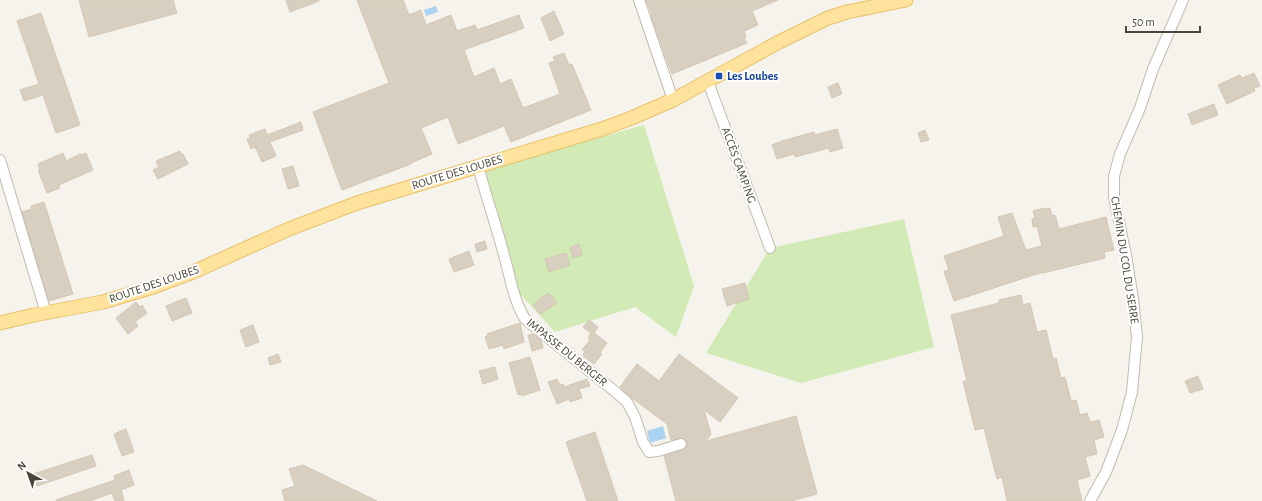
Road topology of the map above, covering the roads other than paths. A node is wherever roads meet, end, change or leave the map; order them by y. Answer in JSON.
{"nodes":[{"id":1,"x":639,"y":0,"type":"edge"},
{"id":2,"x":906,"y":0,"type":"edge"},
{"id":3,"x":1183,"y":0,"type":"edge"},
{"id":4,"x":708,"y":82,"type":"junction"},
{"id":5,"x":673,"y":100,"type":"junction"},
{"id":6,"x":0,"y":160,"type":"edge"},
{"id":7,"x":478,"y":166,"type":"junction"},
{"id":8,"x":770,"y":248,"type":"dead end"},
{"id":9,"x":46,"y":313,"type":"junction"},
{"id":10,"x":0,"y":323,"type":"edge"},
{"id":11,"x":682,"y":444,"type":"dead end"},
{"id":12,"x":1090,"y":501,"type":"edge"}],
"edges":[{"from":1,"to":5,"type":"street"},
{"from":2,"to":4,"type":"main road","name":"ROUTE DES LOUBES"},
{"from":3,"to":12,"type":"street","name":"CHEMIN DU COL DU SERRE"},
{"from":4,"to":5,"type":"main road","name":"ROUTE DES LOUBES"},
{"from":4,"to":8,"type":"street","name":"ACCÈS CAMPING"},
{"from":5,"to":7,"type":"main road","name":"ROUTE DES LOUBES"},
{"from":6,"to":9,"type":"street"},
{"from":7,"to":9,"type":"main road","name":"ROUTE DES LOUBES"},
{"from":7,"to":11,"type":"street","name":"IMPASSE DU BERGER"},
{"from":9,"to":10,"type":"main road","name":"ROUTE DES LOUBES"}]}
